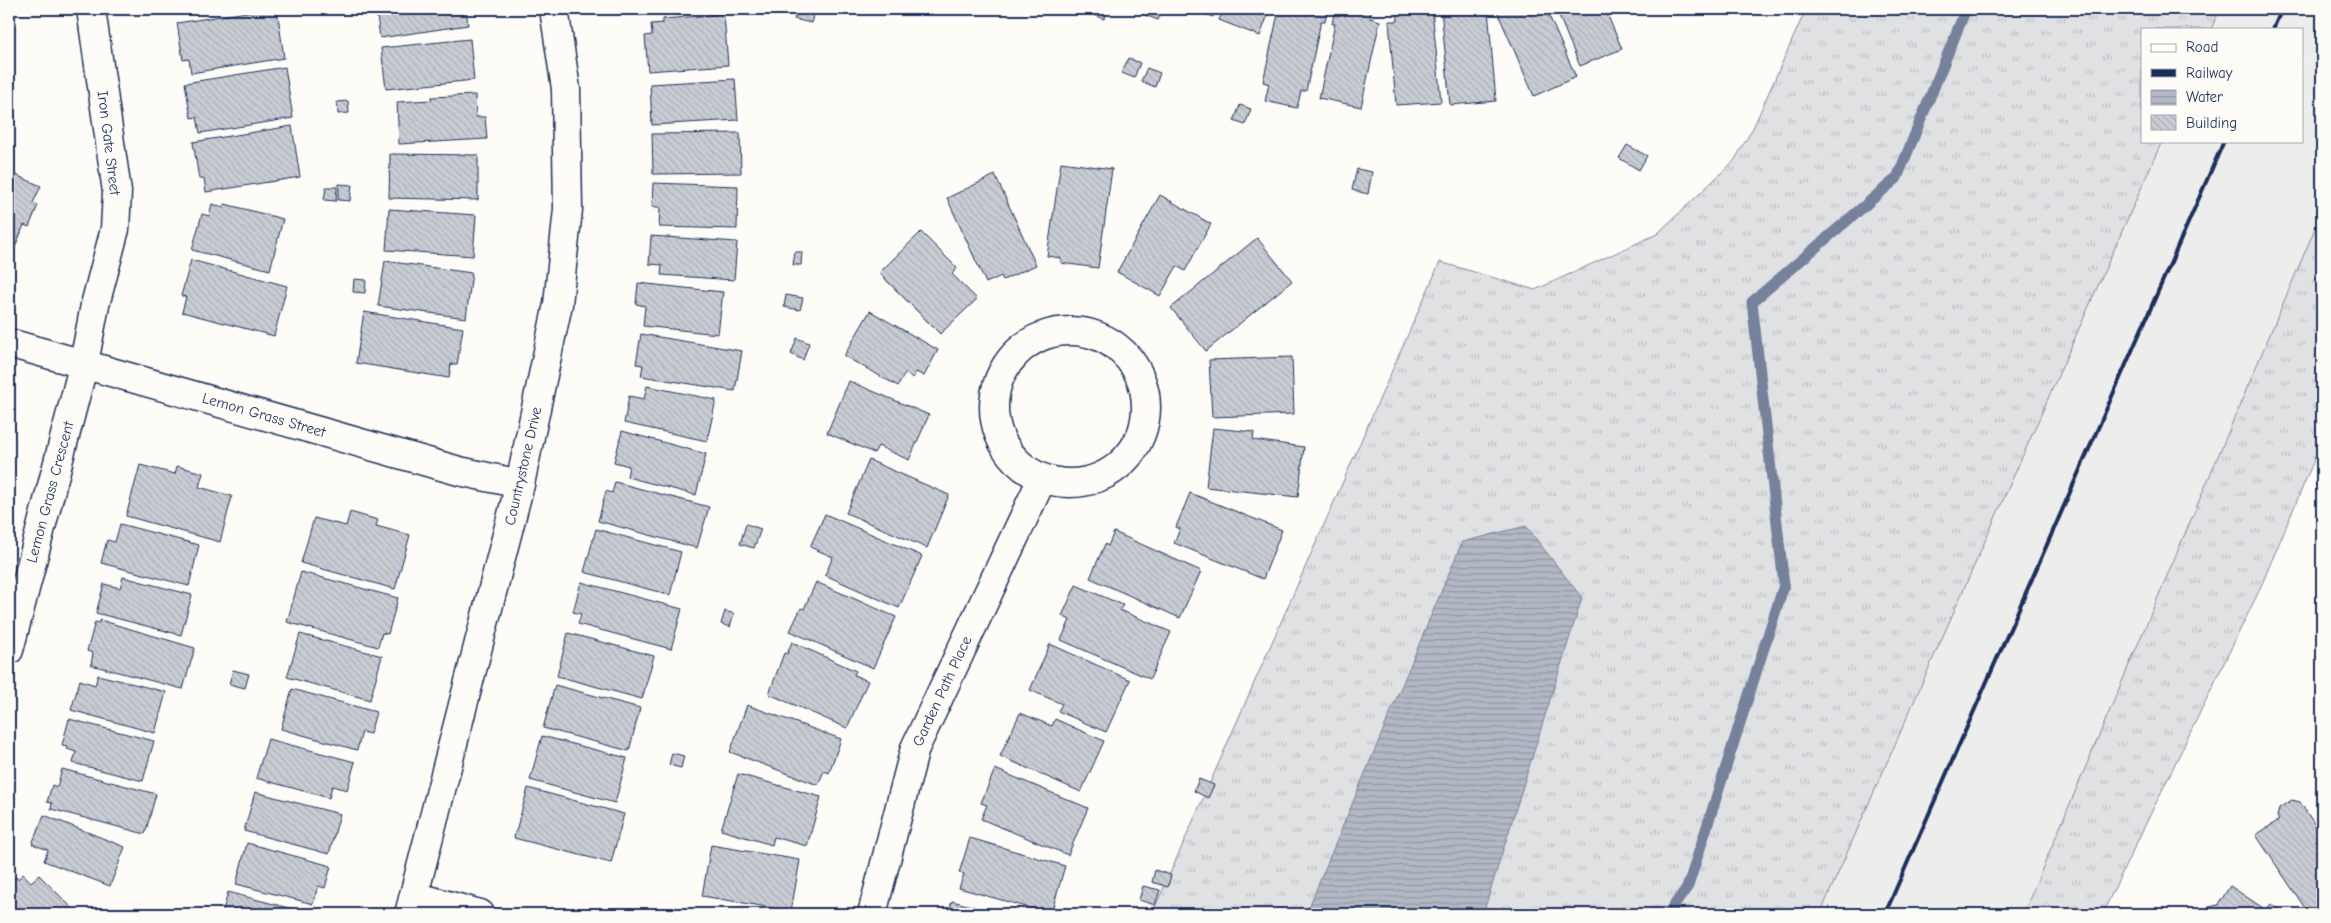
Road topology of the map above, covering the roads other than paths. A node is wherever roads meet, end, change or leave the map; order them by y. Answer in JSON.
{"nodes":[{"id":1,"x":91,"y":9,"type":"edge"},
{"id":2,"x":554,"y":9,"type":"edge"},
{"id":3,"x":9,"y":343,"type":"edge"},
{"id":4,"x":84,"y":363,"type":"junction"},
{"id":5,"x":1042,"y":479,"type":"junction"},
{"id":6,"x":520,"y":484,"type":"junction"},
{"id":7,"x":9,"y":650,"type":"edge"},
{"id":8,"x":412,"y":905,"type":"edge"},
{"id":9,"x":480,"y":914,"type":"edge"},
{"id":10,"x":872,"y":914,"type":"edge"}],
"edges":[{"from":1,"to":4,"type":"street","name":"Iron Gate Street"},
{"from":2,"to":6,"type":"street","name":"Countrystone Drive"},
{"from":3,"to":4,"type":"street","name":"Lemon Grass Street"},
{"from":4,"to":6,"type":"street","name":"Lemon Grass Street"},
{"from":4,"to":7,"type":"street","name":"Lemon Grass Crescent"},
{"from":5,"to":5,"type":"street"},
{"from":5,"to":10,"type":"street","name":"Garden Path Place"},
{"from":6,"to":8,"type":"street","name":"Countrystone Drive"},
{"from":8,"to":9,"type":"street"}]}
